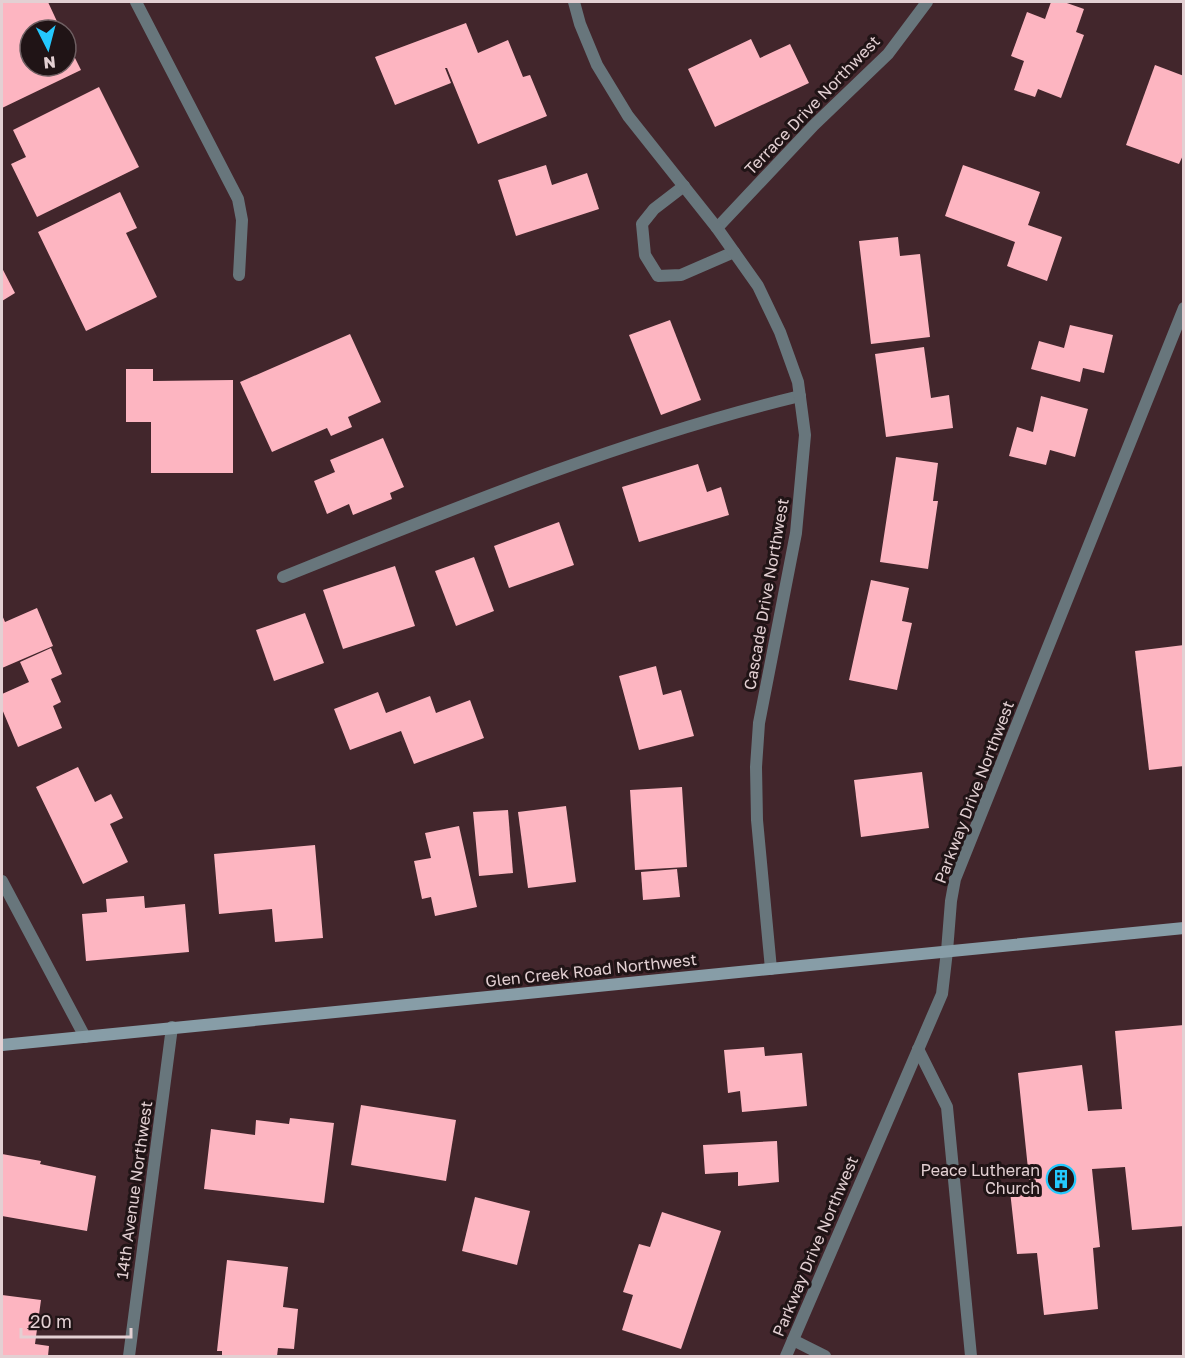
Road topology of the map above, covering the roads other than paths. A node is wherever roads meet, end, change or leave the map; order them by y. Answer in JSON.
{"nodes":[{"id":1,"x":136,"y":2,"type":"edge"},
{"id":2,"x":574,"y":2,"type":"edge"},
{"id":3,"x":927,"y":2,"type":"edge"},
{"id":4,"x":684,"y":186,"type":"junction"},
{"id":5,"x":717,"y":228,"type":"junction"},
{"id":6,"x":734,"y":252,"type":"junction"},
{"id":7,"x":239,"y":275,"type":"dead end"},
{"id":8,"x":1184,"y":308,"type":"edge"},
{"id":9,"x":800,"y":396,"type":"junction"},
{"id":10,"x":283,"y":578,"type":"dead end"},
{"id":11,"x":2,"y":881,"type":"edge"},
{"id":12,"x":1184,"y":928,"type":"edge"},
{"id":13,"x":947,"y":951,"type":"junction"},
{"id":14,"x":771,"y":969,"type":"junction"},
{"id":15,"x":172,"y":1027,"type":"junction"},
{"id":16,"x":85,"y":1036,"type":"junction"},
{"id":17,"x":2,"y":1045,"type":"edge"},
{"id":18,"x":918,"y":1049,"type":"junction"},
{"id":19,"x":793,"y":1340,"type":"junction"},
{"id":20,"x":129,"y":1356,"type":"edge"},
{"id":21,"x":786,"y":1356,"type":"edge"},
{"id":22,"x":825,"y":1356,"type":"edge"},
{"id":23,"x":971,"y":1356,"type":"edge"}],
"edges":[{"from":1,"to":7,"type":"street"},
{"from":2,"to":4,"type":"street","name":"Cascade Drive Northwest"},
{"from":3,"to":5,"type":"street","name":"Terrace Drive Northwest"},
{"from":4,"to":5,"type":"street","name":"Cascade Drive Northwest"},
{"from":4,"to":6,"type":"street"},
{"from":5,"to":6,"type":"street","name":"Cascade Drive Northwest"},
{"from":6,"to":9,"type":"street","name":"Cascade Drive Northwest"},
{"from":8,"to":13,"type":"street","name":"Parkway Drive Northwest"},
{"from":9,"to":10,"type":"street"},
{"from":9,"to":14,"type":"street","name":"Cascade Drive Northwest"},
{"from":11,"to":16,"type":"street"},
{"from":12,"to":13,"type":"main road","name":"Glen Creek Road Northwest"},
{"from":13,"to":14,"type":"main road","name":"Glen Creek Road Northwest"},
{"from":13,"to":18,"type":"street","name":"Parkway Drive Northwest"},
{"from":14,"to":15,"type":"main road","name":"Glen Creek Road Northwest"},
{"from":15,"to":16,"type":"main road","name":"Glen Creek Road Northwest"},
{"from":15,"to":20,"type":"street","name":"14th Avenue Northwest"},
{"from":16,"to":17,"type":"main road","name":"Glen Creek Road Northwest"},
{"from":18,"to":19,"type":"street","name":"Parkway Drive Northwest"},
{"from":18,"to":23,"type":"street"},
{"from":19,"to":21,"type":"street","name":"Parkway Drive Northwest"},
{"from":19,"to":22,"type":"street"}]}
